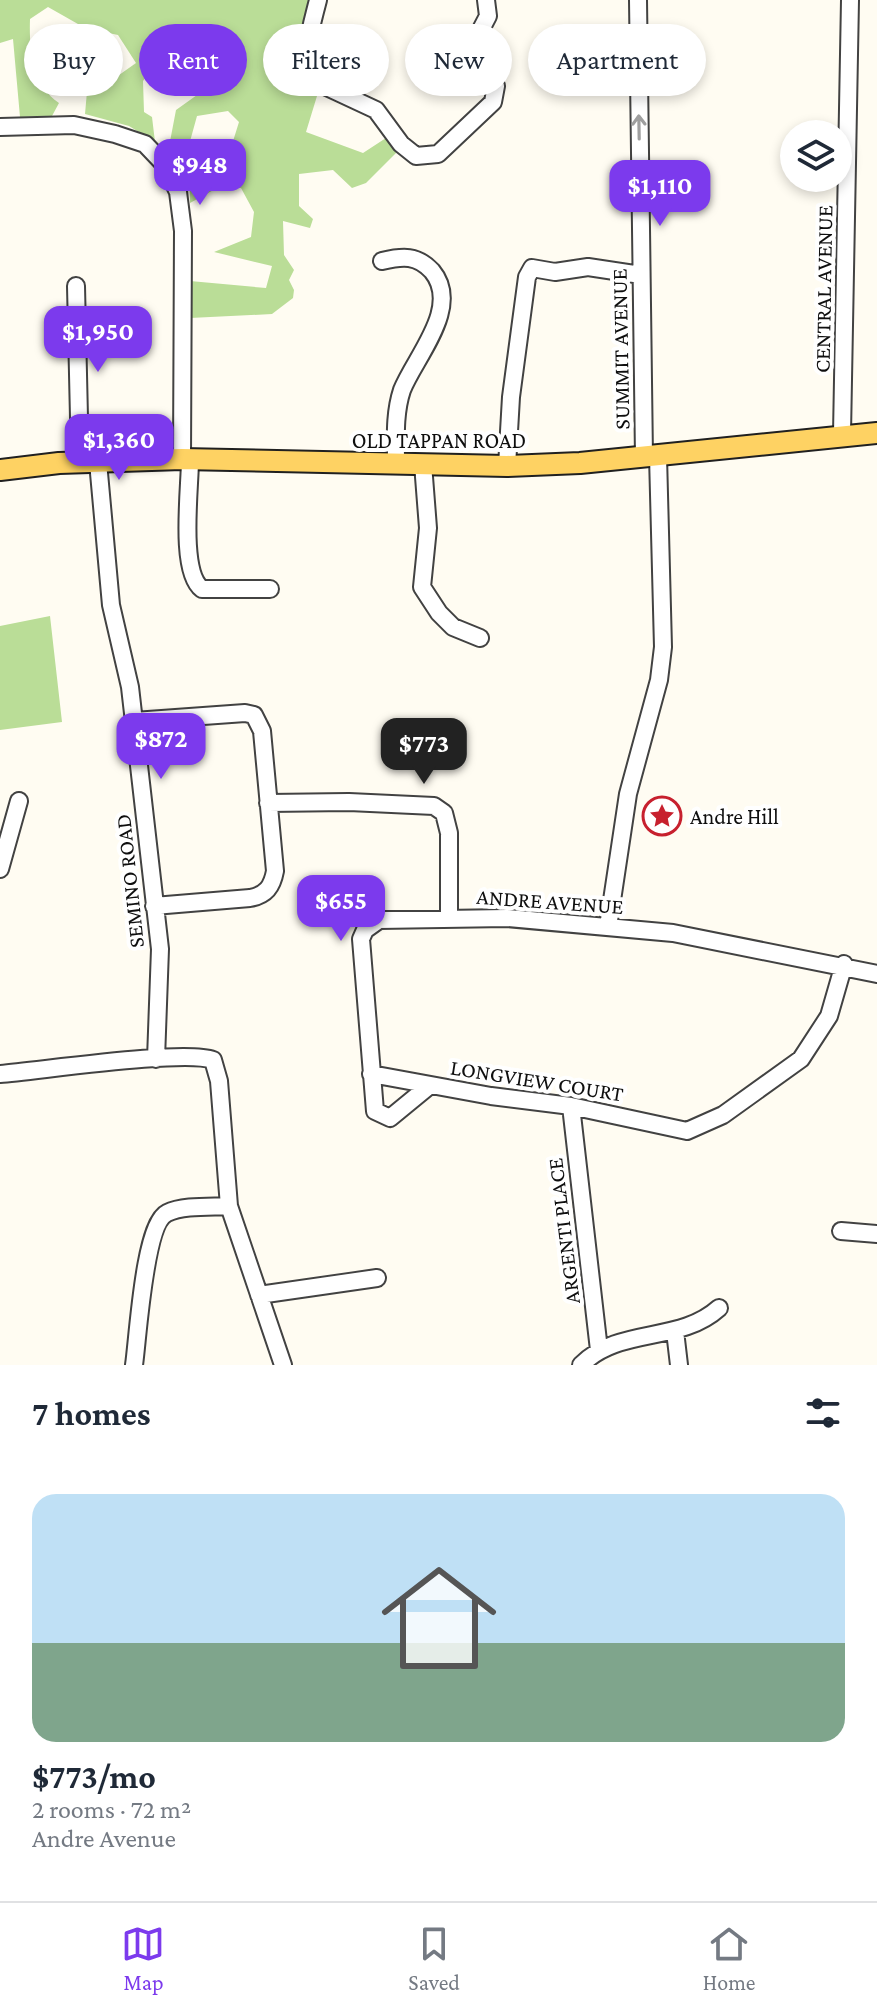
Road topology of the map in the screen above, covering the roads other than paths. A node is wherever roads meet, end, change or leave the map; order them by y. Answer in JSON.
{"nodes":[{"id":1,"x":318,"y":0,"type":"edge"},
{"id":2,"x":486,"y":0,"type":"edge"},
{"id":3,"x":638,"y":0,"type":"edge"},
{"id":4,"x":850,"y":0,"type":"edge"},
{"id":5,"x":0,"y":127,"type":"edge"},
{"id":6,"x":382,"y":261,"type":"dead end"},
{"id":7,"x":641,"y":275,"type":"junction"},
{"id":8,"x":76,"y":286,"type":"dead end"},
{"id":9,"x":877,"y":433,"type":"edge"},
{"id":10,"x":842,"y":434,"type":"junction"},
{"id":11,"x":651,"y":457,"type":"junction"},
{"id":12,"x":186,"y":459,"type":"junction"},
{"id":13,"x":89,"y":462,"type":"junction"},
{"id":14,"x":396,"y":464,"type":"junction"},
{"id":15,"x":423,"y":464,"type":"junction"},
{"id":16,"x":507,"y":466,"type":"junction"},
{"id":17,"x":0,"y":470,"type":"edge"},
{"id":18,"x":270,"y":589,"type":"dead end"},
{"id":19,"x":480,"y":638,"type":"dead end"},
{"id":20,"x":134,"y":721,"type":"junction"},
{"id":21,"x":19,"y":801,"type":"dead end"},
{"id":22,"x":268,"y":803,"type":"junction"},
{"id":23,"x":0,"y":869,"type":"edge"},
{"id":24,"x":154,"y":906,"type":"junction"},
{"id":25,"x":449,"y":916,"type":"junction"},
{"id":26,"x":608,"y":927,"type":"junction"},
{"id":27,"x":844,"y":964,"type":"junction"},
{"id":28,"x":877,"y":974,"type":"edge"},
{"id":29,"x":156,"y":1059,"type":"junction"},
{"id":30,"x":0,"y":1074,"type":"edge"},
{"id":31,"x":371,"y":1074,"type":"junction"},
{"id":32,"x":429,"y":1086,"type":"junction"},
{"id":33,"x":571,"y":1106,"type":"junction"},
{"id":34,"x":229,"y":1206,"type":"junction"},
{"id":35,"x":841,"y":1231,"type":"dead end"},
{"id":36,"x":877,"y":1234,"type":"edge"},
{"id":37,"x":377,"y":1278,"type":"dead end"},
{"id":38,"x":259,"y":1295,"type":"junction"},
{"id":39,"x":719,"y":1308,"type":"dead end"},
{"id":40,"x":675,"y":1331,"type":"junction"},
{"id":41,"x":599,"y":1350,"type":"junction"},
{"id":42,"x":134,"y":1365,"type":"edge"},
{"id":43,"x":283,"y":1365,"type":"edge"},
{"id":44,"x":581,"y":1365,"type":"edge"},
{"id":45,"x":679,"y":1365,"type":"edge"}],
"edges":[{"from":1,"to":2,"type":"street"},
{"from":7,"to":3,"type":"street","name":"SUMMIT AVENUE","one_way":true},
{"from":4,"to":10,"type":"street","name":"CENTRAL AVENUE"},
{"from":5,"to":12,"type":"street"},
{"from":6,"to":14,"type":"street"},
{"from":7,"to":11,"type":"street","name":"SUMMIT AVENUE"},
{"from":7,"to":16,"type":"street"},
{"from":8,"to":13,"type":"street","name":"SEMINO ROAD"},
{"from":9,"to":10,"type":"main road","name":"OLD TAPPAN ROAD"},
{"from":10,"to":11,"type":"main road","name":"OLD TAPPAN ROAD"},
{"from":11,"to":16,"type":"main road","name":"OLD TAPPAN ROAD"},
{"from":11,"to":26,"type":"street"},
{"from":12,"to":13,"type":"main road","name":"OLD TAPPAN ROAD"},
{"from":12,"to":14,"type":"main road","name":"OLD TAPPAN ROAD"},
{"from":12,"to":18,"type":"street"},
{"from":13,"to":17,"type":"main road","name":"OLD TAPPAN ROAD"},
{"from":13,"to":20,"type":"street","name":"SEMINO ROAD"},
{"from":14,"to":15,"type":"main road","name":"OLD TAPPAN ROAD"},
{"from":15,"to":16,"type":"main road","name":"OLD TAPPAN ROAD"},
{"from":15,"to":19,"type":"street"},
{"from":20,"to":22,"type":"street"},
{"from":20,"to":24,"type":"street","name":"SEMINO ROAD"},
{"from":21,"to":23,"type":"street"},
{"from":22,"to":24,"type":"street"},
{"from":22,"to":25,"type":"street","name":"ANDRE AVENUE"},
{"from":24,"to":29,"type":"street","name":"SEMINO ROAD"},
{"from":25,"to":26,"type":"street","name":"ANDRE AVENUE"},
{"from":25,"to":31,"type":"street"},
{"from":26,"to":27,"type":"street","name":"ANDRE AVENUE"},
{"from":27,"to":28,"type":"street","name":"ANDRE AVENUE"},
{"from":27,"to":33,"type":"street","name":"LONGVIEW COURT"},
{"from":29,"to":30,"type":"street"},
{"from":29,"to":34,"type":"street"},
{"from":31,"to":32,"type":"street","name":"LONGVIEW COURT"},
{"from":31,"to":32,"type":"street"},
{"from":32,"to":33,"type":"street","name":"LONGVIEW COURT"},
{"from":33,"to":41,"type":"street","name":"ARGENTI PLACE"},
{"from":34,"to":38,"type":"street"},
{"from":34,"to":42,"type":"street"},
{"from":35,"to":36,"type":"street"},
{"from":37,"to":38,"type":"street"},
{"from":38,"to":43,"type":"street"},
{"from":39,"to":40,"type":"street"},
{"from":40,"to":41,"type":"street"},
{"from":40,"to":45,"type":"street"},
{"from":41,"to":44,"type":"street"}]}
